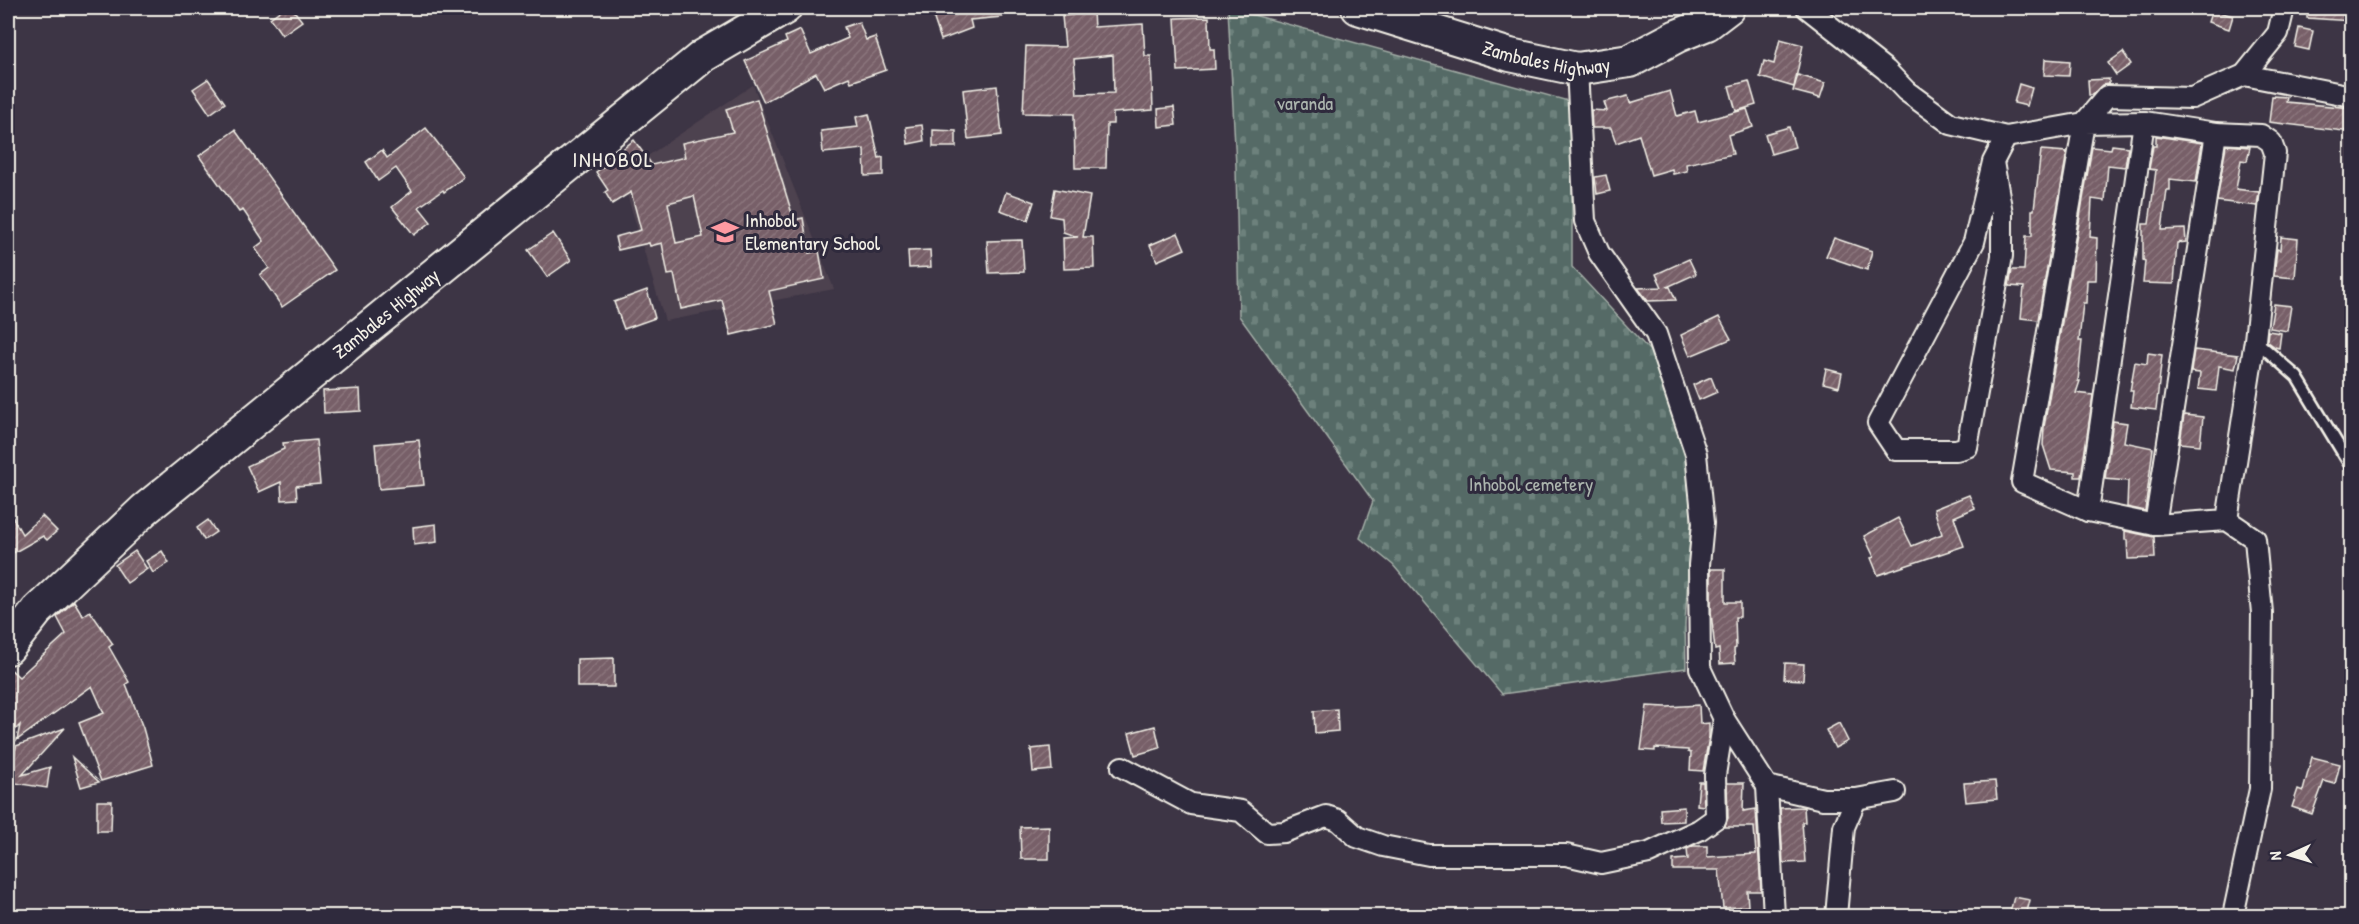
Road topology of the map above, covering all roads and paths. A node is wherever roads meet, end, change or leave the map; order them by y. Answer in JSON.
{"nodes":[{"id":1,"x":785,"y":8,"type":"edge"},
{"id":2,"x":1358,"y":8,"type":"edge"},
{"id":3,"x":1728,"y":8,"type":"edge"},
{"id":4,"x":1807,"y":8,"type":"edge"},
{"id":5,"x":2284,"y":8,"type":"edge"},
{"id":6,"x":1577,"y":69,"type":"junction"},
{"id":7,"x":2244,"y":75,"type":"junction"},
{"id":8,"x":2352,"y":96,"type":"edge"},
{"id":9,"x":2084,"y":123,"type":"junction"},
{"id":10,"x":2144,"y":123,"type":"junction"},
{"id":11,"x":2216,"y":133,"type":"junction"},
{"id":12,"x":2006,"y":137,"type":"junction"},
{"id":13,"x":1993,"y":162,"type":"junction"},
{"id":14,"x":2255,"y":340,"type":"junction"},
{"id":15,"x":2352,"y":468,"type":"edge"},
{"id":16,"x":2088,"y":511,"type":"junction"},
{"id":17,"x":2227,"y":519,"type":"junction"},
{"id":18,"x":2155,"y":525,"type":"junction"},
{"id":19,"x":8,"y":648,"type":"edge"},
{"id":20,"x":1724,"y":719,"type":"junction"},
{"id":21,"x":1122,"y":767,"type":"dead end"},
{"id":22,"x":1767,"y":786,"type":"junction"},
{"id":23,"x":1895,"y":792,"type":"dead end"},
{"id":24,"x":1857,"y":799,"type":"junction"},
{"id":25,"x":1774,"y":916,"type":"edge"},
{"id":26,"x":1836,"y":916,"type":"edge"},
{"id":27,"x":2233,"y":916,"type":"edge"}],
"edges":[{"from":1,"to":19,"type":"main road","name":"Zambales Highway"},
{"from":2,"to":6,"type":"main road","name":"Zambales Highway"},
{"from":3,"to":6,"type":"main road","name":"Zambales Highway"},
{"from":4,"to":12,"type":"street"},
{"from":5,"to":7,"type":"street"},
{"from":6,"to":20,"type":"street"},
{"from":7,"to":8,"type":"street"},
{"from":7,"to":9,"type":"street"},
{"from":9,"to":10,"type":"street"},
{"from":9,"to":12,"type":"street"},
{"from":9,"to":16,"type":"street"},
{"from":10,"to":11,"type":"street"},
{"from":10,"to":16,"type":"street"},
{"from":11,"to":14,"type":"street"},
{"from":11,"to":18,"type":"street"},
{"from":12,"to":13,"type":"street"},
{"from":13,"to":13,"type":"street"},
{"from":14,"to":15,"type":"lane"},
{"from":14,"to":17,"type":"street"},
{"from":16,"to":18,"type":"street"},
{"from":17,"to":18,"type":"street"},
{"from":17,"to":27,"type":"street"},
{"from":20,"to":21,"type":"street"},
{"from":20,"to":22,"type":"street"},
{"from":22,"to":24,"type":"street"},
{"from":22,"to":25,"type":"street"},
{"from":23,"to":24,"type":"street"},
{"from":24,"to":26,"type":"street"}]}
